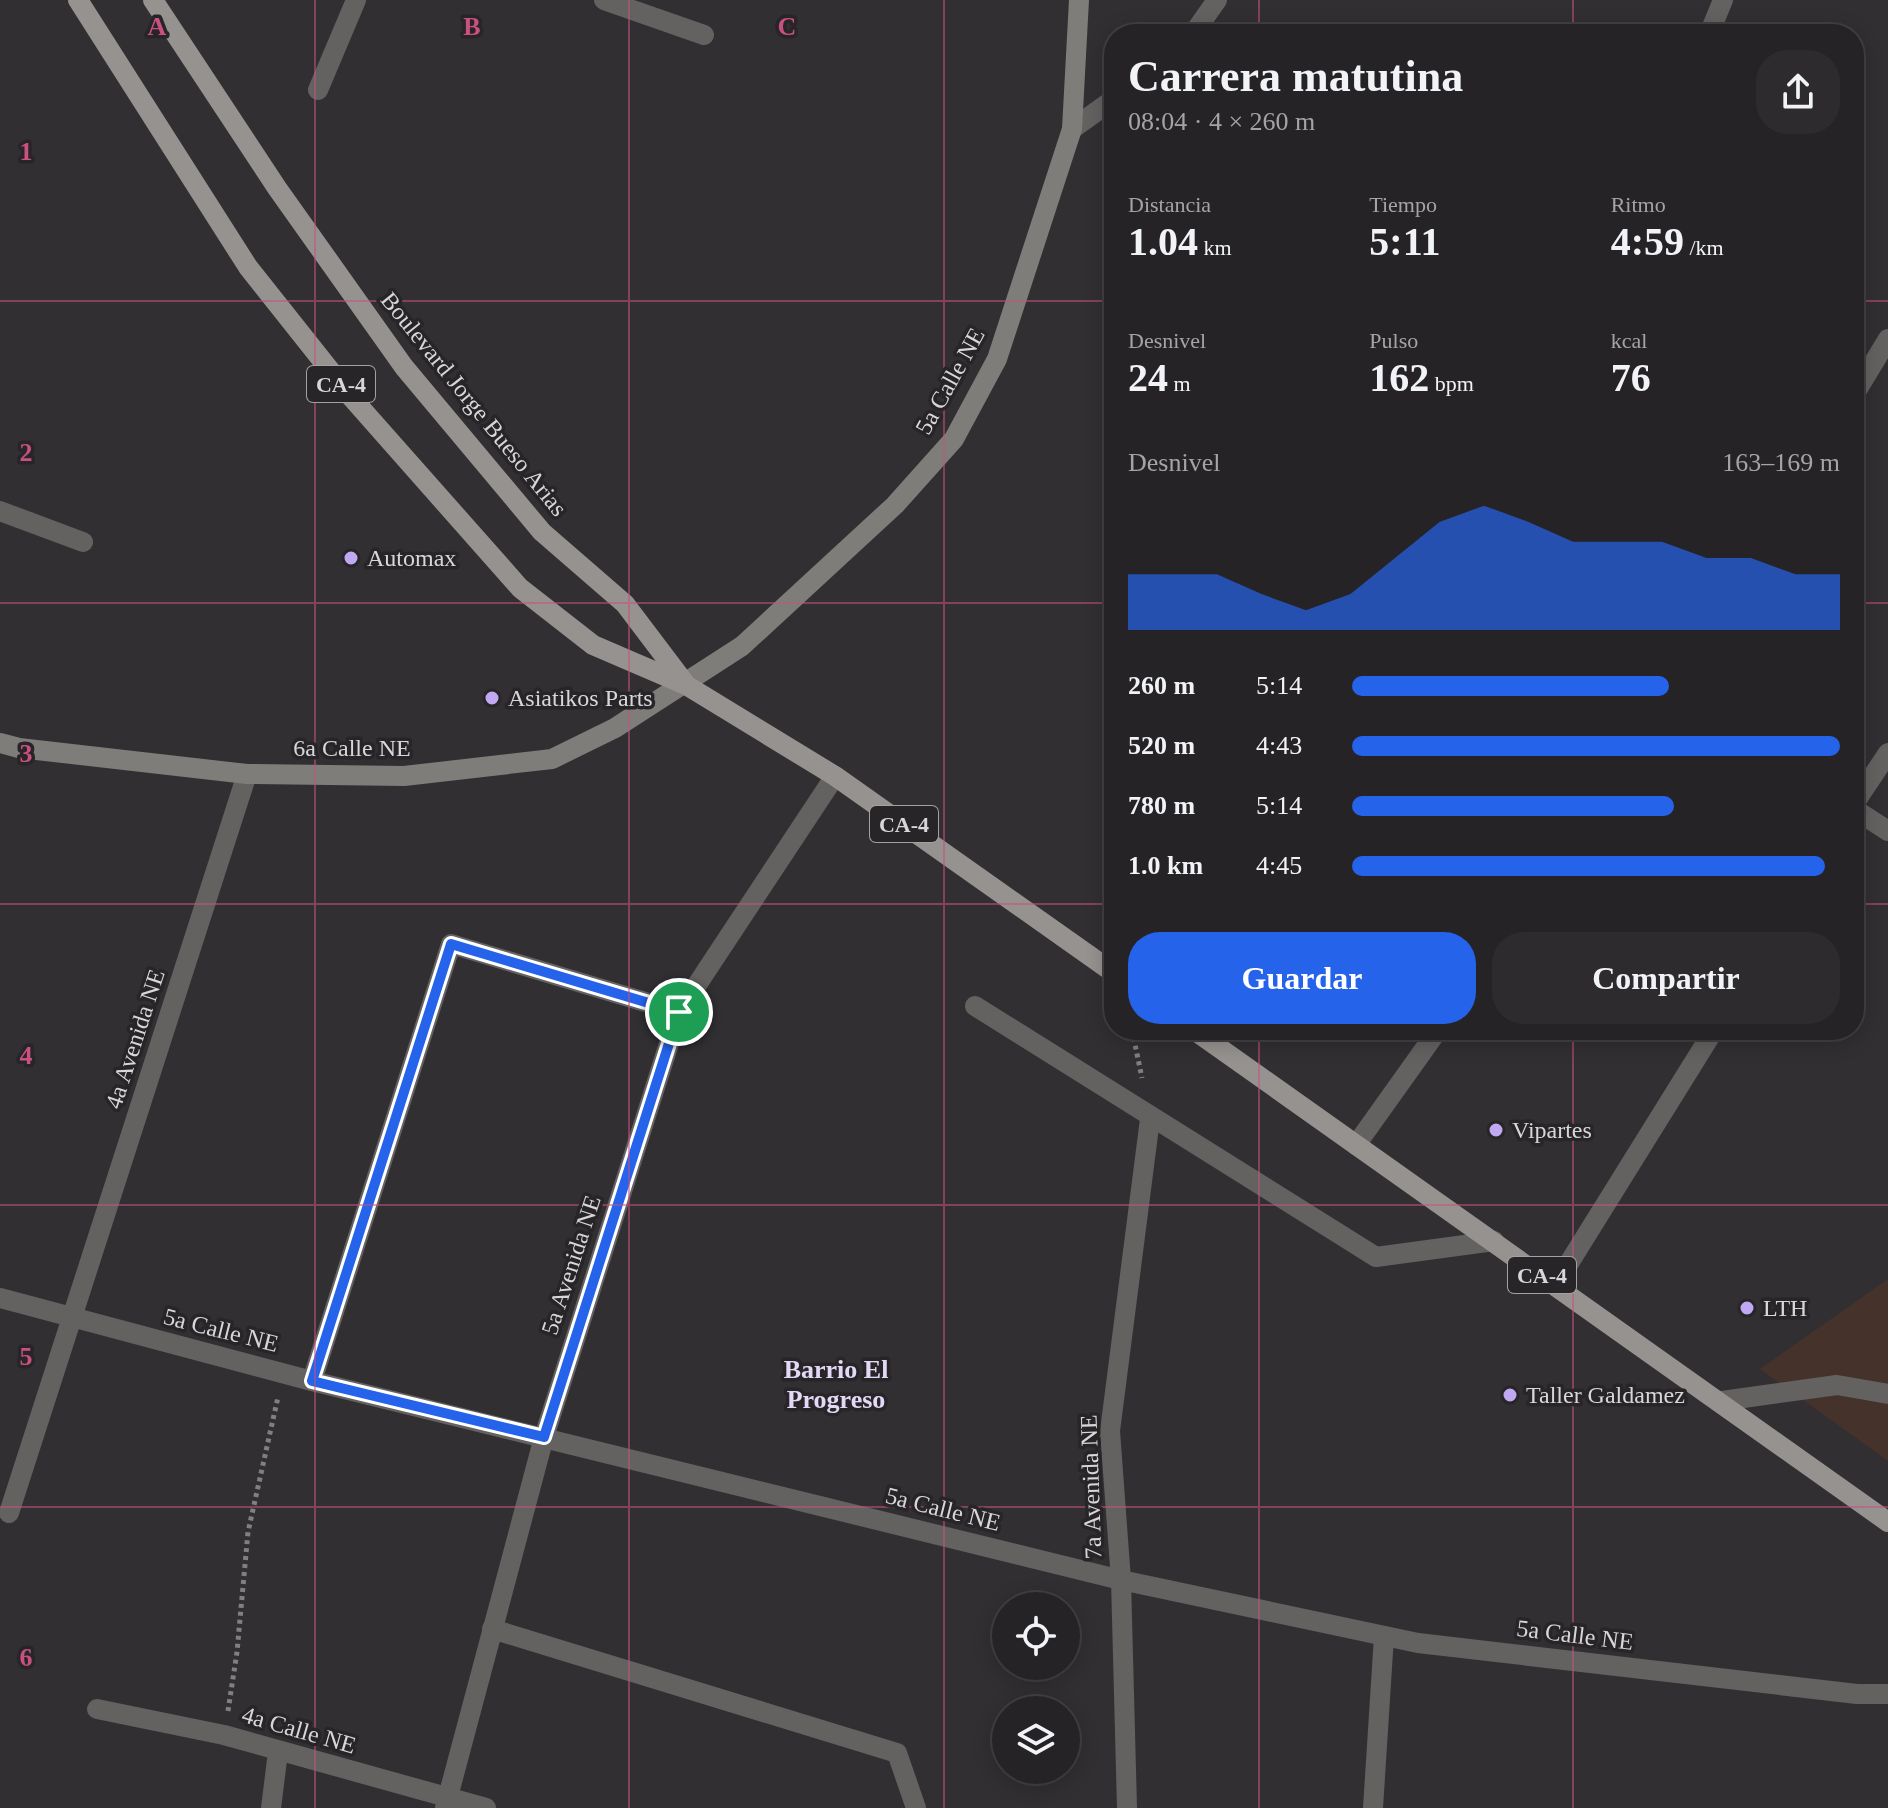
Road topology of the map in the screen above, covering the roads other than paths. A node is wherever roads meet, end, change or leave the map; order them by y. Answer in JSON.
{"nodes":[{"id":1,"x":78,"y":0,"type":"edge"},
{"id":2,"x":153,"y":0,"type":"edge"},
{"id":3,"x":356,"y":0,"type":"edge"},
{"id":4,"x":604,"y":0,"type":"edge"},
{"id":5,"x":1079,"y":0,"type":"edge"},
{"id":6,"x":1217,"y":0,"type":"edge"},
{"id":7,"x":1723,"y":0,"type":"edge"},
{"id":8,"x":1200,"y":24,"type":"edge"},
{"id":9,"x":1713,"y":24,"type":"edge"},
{"id":10,"x":704,"y":35,"type":"dead end"},
{"id":11,"x":318,"y":90,"type":"dead end"},
{"id":12,"x":1104,"y":106,"type":"edge"},
{"id":13,"x":1072,"y":129,"type":"junction"},
{"id":14,"x":1888,"y":339,"type":"edge"},
{"id":15,"x":1864,"y":379,"type":"edge"},
{"id":16,"x":0,"y":511,"type":"edge"},
{"id":17,"x":83,"y":542,"type":"dead end"},
{"id":18,"x":686,"y":685,"type":"junction"},
{"id":19,"x":0,"y":743,"type":"edge"},
{"id":20,"x":1888,"y":753,"type":"edge"},
{"id":21,"x":247,"y":774,"type":"junction"},
{"id":22,"x":835,"y":776,"type":"junction"},
{"id":23,"x":1864,"y":791,"type":"edge"},
{"id":24,"x":1864,"y":814,"type":"edge"},
{"id":25,"x":1888,"y":831,"type":"edge"},
{"id":26,"x":1104,"y":966,"type":"edge"},
{"id":27,"x":975,"y":1006,"type":"dead end"},
{"id":28,"x":679,"y":1012,"type":"junction"},
{"id":29,"x":1208,"y":1040,"type":"edge"},
{"id":30,"x":1431,"y":1040,"type":"edge"},
{"id":31,"x":1708,"y":1040,"type":"edge"},
{"id":32,"x":1150,"y":1119,"type":"junction"},
{"id":33,"x":1356,"y":1145,"type":"junction"},
{"id":34,"x":1494,"y":1241,"type":"junction"},
{"id":35,"x":1556,"y":1284,"type":"junction"},
{"id":36,"x":0,"y":1298,"type":"edge"},
{"id":37,"x":71,"y":1319,"type":"junction"},
{"id":38,"x":312,"y":1381,"type":"junction"},
{"id":39,"x":1888,"y":1394,"type":"edge"},
{"id":40,"x":1722,"y":1401,"type":"junction"},
{"id":41,"x":544,"y":1437,"type":"junction"},
{"id":42,"x":9,"y":1513,"type":"dead end"},
{"id":43,"x":1888,"y":1522,"type":"edge"},
{"id":44,"x":1121,"y":1580,"type":"junction"},
{"id":45,"x":492,"y":1629,"type":"junction"},
{"id":46,"x":1384,"y":1636,"type":"junction"},
{"id":47,"x":1888,"y":1694,"type":"edge"},
{"id":48,"x":97,"y":1709,"type":"dead end"},
{"id":49,"x":278,"y":1752,"type":"junction"},
{"id":50,"x":446,"y":1803,"type":"edge"},
{"id":51,"x":271,"y":1808,"type":"edge"},
{"id":52,"x":486,"y":1808,"type":"edge"},
{"id":53,"x":916,"y":1808,"type":"edge"},
{"id":54,"x":1127,"y":1808,"type":"edge"},
{"id":55,"x":1373,"y":1808,"type":"edge"}],
"edges":[{"from":1,"to":18,"type":"main road","number":"CA-4"},
{"from":2,"to":18,"type":"main road","name":"Boulevard Jorge Bueso Arias","number":"CA-4"},
{"from":3,"to":11,"type":"street"},
{"from":4,"to":10,"type":"street"},
{"from":5,"to":13,"type":"street","name":"5a Calle NE"},
{"from":6,"to":8,"type":"street"},
{"from":7,"to":9,"type":"street"},
{"from":12,"to":13,"type":"street"},
{"from":13,"to":18,"type":"street","name":"5a Calle NE"},
{"from":14,"to":15,"type":"street"},
{"from":16,"to":17,"type":"street"},
{"from":18,"to":21,"type":"street","name":"6a Calle NE"},
{"from":18,"to":22,"type":"main road","number":"CA-4"},
{"from":19,"to":21,"type":"street","name":"6a Calle NE"},
{"from":20,"to":23,"type":"street"},
{"from":21,"to":37,"type":"street","name":"4a Avenida NE"},
{"from":22,"to":26,"type":"main road","number":"CA-4"},
{"from":22,"to":28,"type":"street","name":"5a Avenida NE"},
{"from":24,"to":25,"type":"street"},
{"from":27,"to":32,"type":"street"},
{"from":28,"to":38,"type":"street"},
{"from":28,"to":41,"type":"street","name":"5a Avenida NE"},
{"from":29,"to":33,"type":"main road","number":"CA-4"},
{"from":30,"to":33,"type":"street"},
{"from":31,"to":35,"type":"street"},
{"from":32,"to":34,"type":"street"},
{"from":32,"to":44,"type":"street","name":"7a Avenida NE"},
{"from":33,"to":34,"type":"main road","number":"CA-4"},
{"from":34,"to":35,"type":"main road","number":"CA-4"},
{"from":35,"to":40,"type":"main road","number":"CA-4"},
{"from":36,"to":37,"type":"street","name":"5a Calle NE"},
{"from":37,"to":38,"type":"street","name":"5a Calle NE"},
{"from":37,"to":42,"type":"street","name":"4a Avenida NE"},
{"from":38,"to":41,"type":"street","name":"5a Calle NE"},
{"from":39,"to":40,"type":"street"},
{"from":40,"to":43,"type":"main road","number":"CA-4"},
{"from":41,"to":44,"type":"street","name":"5a Calle NE"},
{"from":41,"to":45,"type":"street","name":"5a Avenida NE"},
{"from":44,"to":46,"type":"street","name":"5a Calle NE"},
{"from":44,"to":54,"type":"street","name":"7a Avenida NE"},
{"from":45,"to":50,"type":"street","name":"5a Avenida NE"},
{"from":45,"to":53,"type":"street"},
{"from":46,"to":47,"type":"street","name":"5a Calle NE"},
{"from":46,"to":55,"type":"street"},
{"from":48,"to":49,"type":"street","name":"4a Calle NE"},
{"from":49,"to":50,"type":"street","name":"4a Calle NE"},
{"from":49,"to":51,"type":"street"},
{"from":50,"to":52,"type":"street","name":"4a Calle NE"}]}
